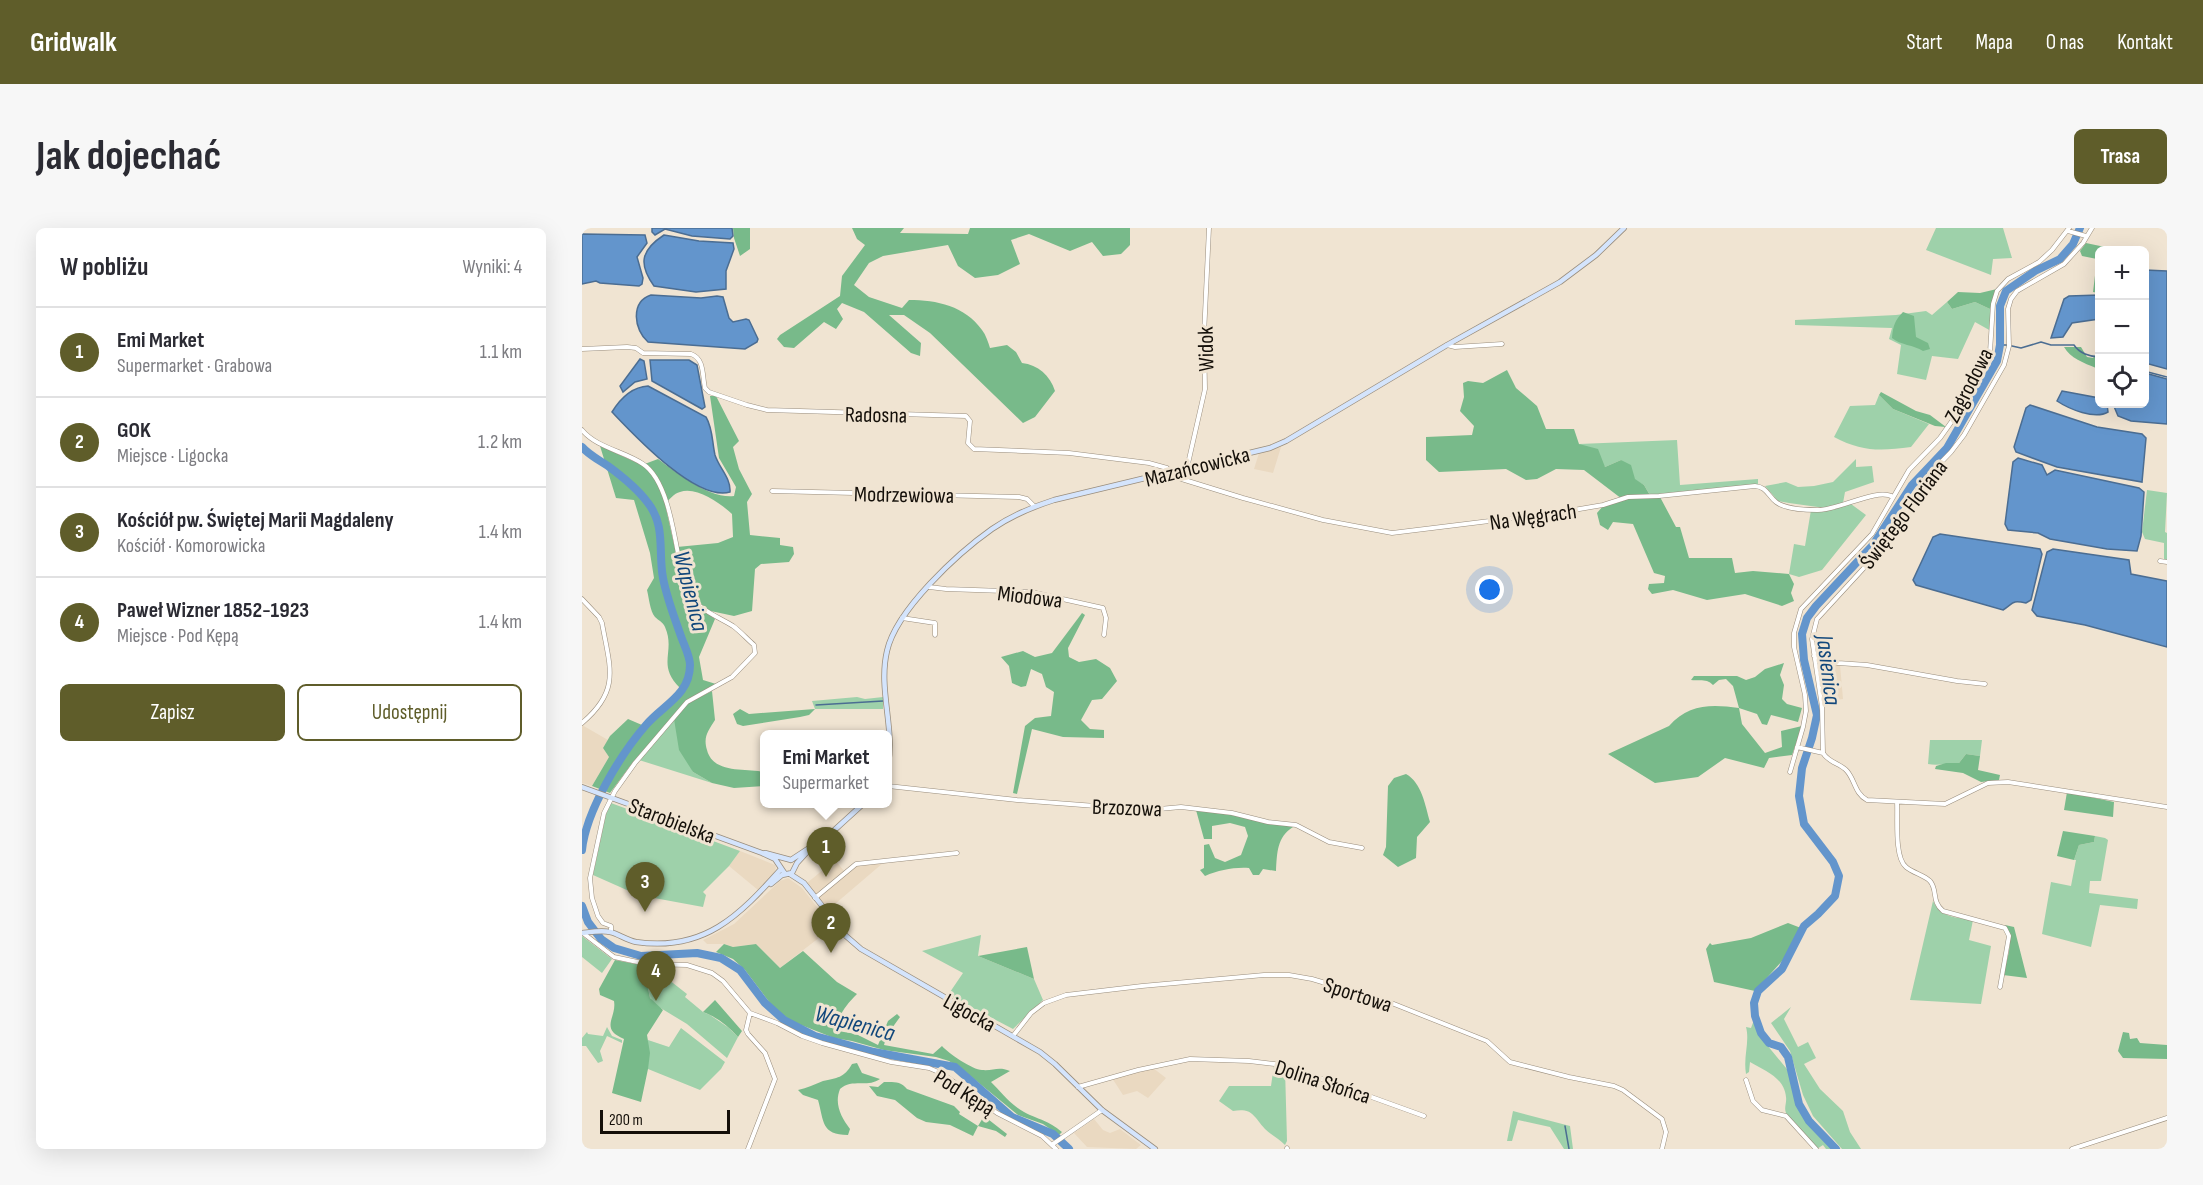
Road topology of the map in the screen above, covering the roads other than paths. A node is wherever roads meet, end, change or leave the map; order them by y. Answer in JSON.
{"nodes":[{"id":1,"x":1209,"y":228,"type":"edge"},
{"id":2,"x":1624,"y":228,"type":"edge"},
{"id":3,"x":2092,"y":228,"type":"edge"},
{"id":4,"x":2068,"y":230,"type":"edge"},
{"id":5,"x":2086,"y":236,"type":"junction"},
{"id":6,"x":1502,"y":344,"type":"dead end"},
{"id":7,"x":1447,"y":345,"type":"junction"},
{"id":8,"x":582,"y":350,"type":"edge"},
{"id":9,"x":582,"y":430,"type":"edge"},
{"id":10,"x":1187,"y":468,"type":"junction"},
{"id":11,"x":1170,"y":472,"type":"junction"},
{"id":12,"x":772,"y":491,"type":"dead end"},
{"id":13,"x":1893,"y":497,"type":"junction"},
{"id":14,"x":1034,"y":506,"type":"junction"},
{"id":15,"x":2160,"y":561,"type":"dead end"},
{"id":16,"x":2167,"y":562,"type":"edge"},
{"id":17,"x":928,"y":586,"type":"junction"},
{"id":18,"x":582,"y":599,"type":"edge"},
{"id":19,"x":902,"y":618,"type":"junction"},
{"id":20,"x":935,"y":635,"type":"dead end"},
{"id":21,"x":1104,"y":636,"type":"dead end"},
{"id":22,"x":1814,"y":656,"type":"junction"},
{"id":23,"x":1985,"y":684,"type":"dead end"},
{"id":24,"x":582,"y":723,"type":"edge"},
{"id":25,"x":888,"y":730,"type":"edge"},
{"id":26,"x":1799,"y":748,"type":"junction"},
{"id":27,"x":1823,"y":753,"type":"junction"},
{"id":28,"x":1790,"y":772,"type":"dead end"},
{"id":29,"x":892,"y":786,"type":"edge"},
{"id":30,"x":582,"y":787,"type":"edge"},
{"id":31,"x":610,"y":797,"type":"junction"},
{"id":32,"x":1896,"y":802,"type":"junction"},
{"id":33,"x":2167,"y":807,"type":"edge"},
{"id":34,"x":859,"y":808,"type":"edge"},
{"id":35,"x":1362,"y":848,"type":"dead end"},
{"id":36,"x":810,"y":849,"type":"junction"},
{"id":37,"x":762,"y":853,"type":"junction"},
{"id":38,"x":957,"y":853,"type":"dead end"},
{"id":39,"x":788,"y":860,"type":"junction"},
{"id":40,"x":795,"y":868,"type":"junction"},
{"id":41,"x":784,"y":871,"type":"junction"},
{"id":42,"x":804,"y":883,"type":"junction"},
{"id":43,"x":814,"y":898,"type":"junction"},
{"id":44,"x":584,"y":932,"type":"edge"},
{"id":45,"x":611,"y":932,"type":"junction"},
{"id":46,"x":2000,"y":987,"type":"dead end"},
{"id":47,"x":750,"y":1014,"type":"junction"},
{"id":48,"x":1014,"y":1036,"type":"junction"},
{"id":49,"x":1746,"y":1080,"type":"dead end"},
{"id":50,"x":1078,"y":1087,"type":"junction"},
{"id":51,"x":1102,"y":1110,"type":"junction"},
{"id":52,"x":1424,"y":1116,"type":"dead end"},
{"id":53,"x":2167,"y":1118,"type":"edge"},
{"id":54,"x":1053,"y":1144,"type":"junction"},
{"id":55,"x":748,"y":1149,"type":"edge"},
{"id":56,"x":1056,"y":1149,"type":"edge"},
{"id":57,"x":1155,"y":1149,"type":"edge"},
{"id":58,"x":1662,"y":1149,"type":"edge"},
{"id":59,"x":1816,"y":1149,"type":"edge"},
{"id":60,"x":2072,"y":1149,"type":"edge"}],
"edges":[{"from":1,"to":10,"type":"street","name":"Widok"},
{"from":2,"to":7,"type":"street","name":"Mazańcowicka"},
{"from":3,"to":5,"type":"street","name":"Świętego Floriana"},
{"from":4,"to":5,"type":"street"},
{"from":4,"to":13,"type":"street","name":"Zagrodowa"},
{"from":5,"to":22,"type":"street","name":"Świętego Floriana"},
{"from":6,"to":7,"type":"street"},
{"from":7,"to":10,"type":"street","name":"Mazańcowicka"},
{"from":8,"to":11,"type":"street","name":"Radosna"},
{"from":9,"to":31,"type":"street"},
{"from":10,"to":11,"type":"street","name":"Mazańcowicka"},
{"from":11,"to":13,"type":"street","name":"Na Węgrach"},
{"from":11,"to":14,"type":"street","name":"Mazańcowicka"},
{"from":12,"to":14,"type":"street","name":"Modrzewiowa"},
{"from":13,"to":26,"type":"street","name":"Zagrodowa"},
{"from":14,"to":17,"type":"street","name":"Mazańcowicka"},
{"from":15,"to":16,"type":"street"},
{"from":17,"to":19,"type":"street","name":"Mazańcowicka"},
{"from":17,"to":21,"type":"street","name":"Miodowa"},
{"from":18,"to":24,"type":"street"},
{"from":19,"to":20,"type":"street"},
{"from":19,"to":25,"type":"street","name":"Mazańcowicka"},
{"from":22,"to":23,"type":"street"},
{"from":22,"to":27,"type":"street","name":"Świętego Floriana"},
{"from":26,"to":27,"type":"street"},
{"from":26,"to":28,"type":"street","name":"Zagrodowa"},
{"from":27,"to":32,"type":"street"},
{"from":29,"to":35,"type":"street","name":"Brzozowa"},
{"from":30,"to":31,"type":"street","name":"Starobielska"},
{"from":31,"to":37,"type":"street","name":"Starobielska"},
{"from":31,"to":45,"type":"street"},
{"from":32,"to":33,"type":"street"},
{"from":32,"to":46,"type":"street"},
{"from":34,"to":36,"type":"street"},
{"from":36,"to":39,"type":"street"},
{"from":36,"to":40,"type":"street"},
{"from":37,"to":39,"type":"street"},
{"from":37,"to":41,"type":"street","name":"Ligocka"},
{"from":38,"to":43,"type":"street"},
{"from":39,"to":40,"type":"street"},
{"from":39,"to":41,"type":"street"},
{"from":40,"to":41,"type":"street"},
{"from":40,"to":42,"type":"street"},
{"from":41,"to":42,"type":"street","name":"Ligocka"},
{"from":41,"to":45,"type":"street"},
{"from":42,"to":43,"type":"street","name":"Ligocka"},
{"from":43,"to":48,"type":"street","name":"Ligocka"},
{"from":44,"to":45,"type":"street"},
{"from":44,"to":47,"type":"street"},
{"from":47,"to":54,"type":"street","name":"Pod Kępą"},
{"from":47,"to":55,"type":"street"},
{"from":48,"to":50,"type":"street","name":"Ligocka"},
{"from":48,"to":58,"type":"street","name":"Sportowa"},
{"from":49,"to":59,"type":"street"},
{"from":50,"to":51,"type":"street","name":"Ligocka"},
{"from":50,"to":52,"type":"street","name":"Dolina Słońca"},
{"from":51,"to":54,"type":"street"},
{"from":51,"to":57,"type":"street","name":"Ligocka"},
{"from":53,"to":60,"type":"street"},
{"from":54,"to":56,"type":"street"}]}
